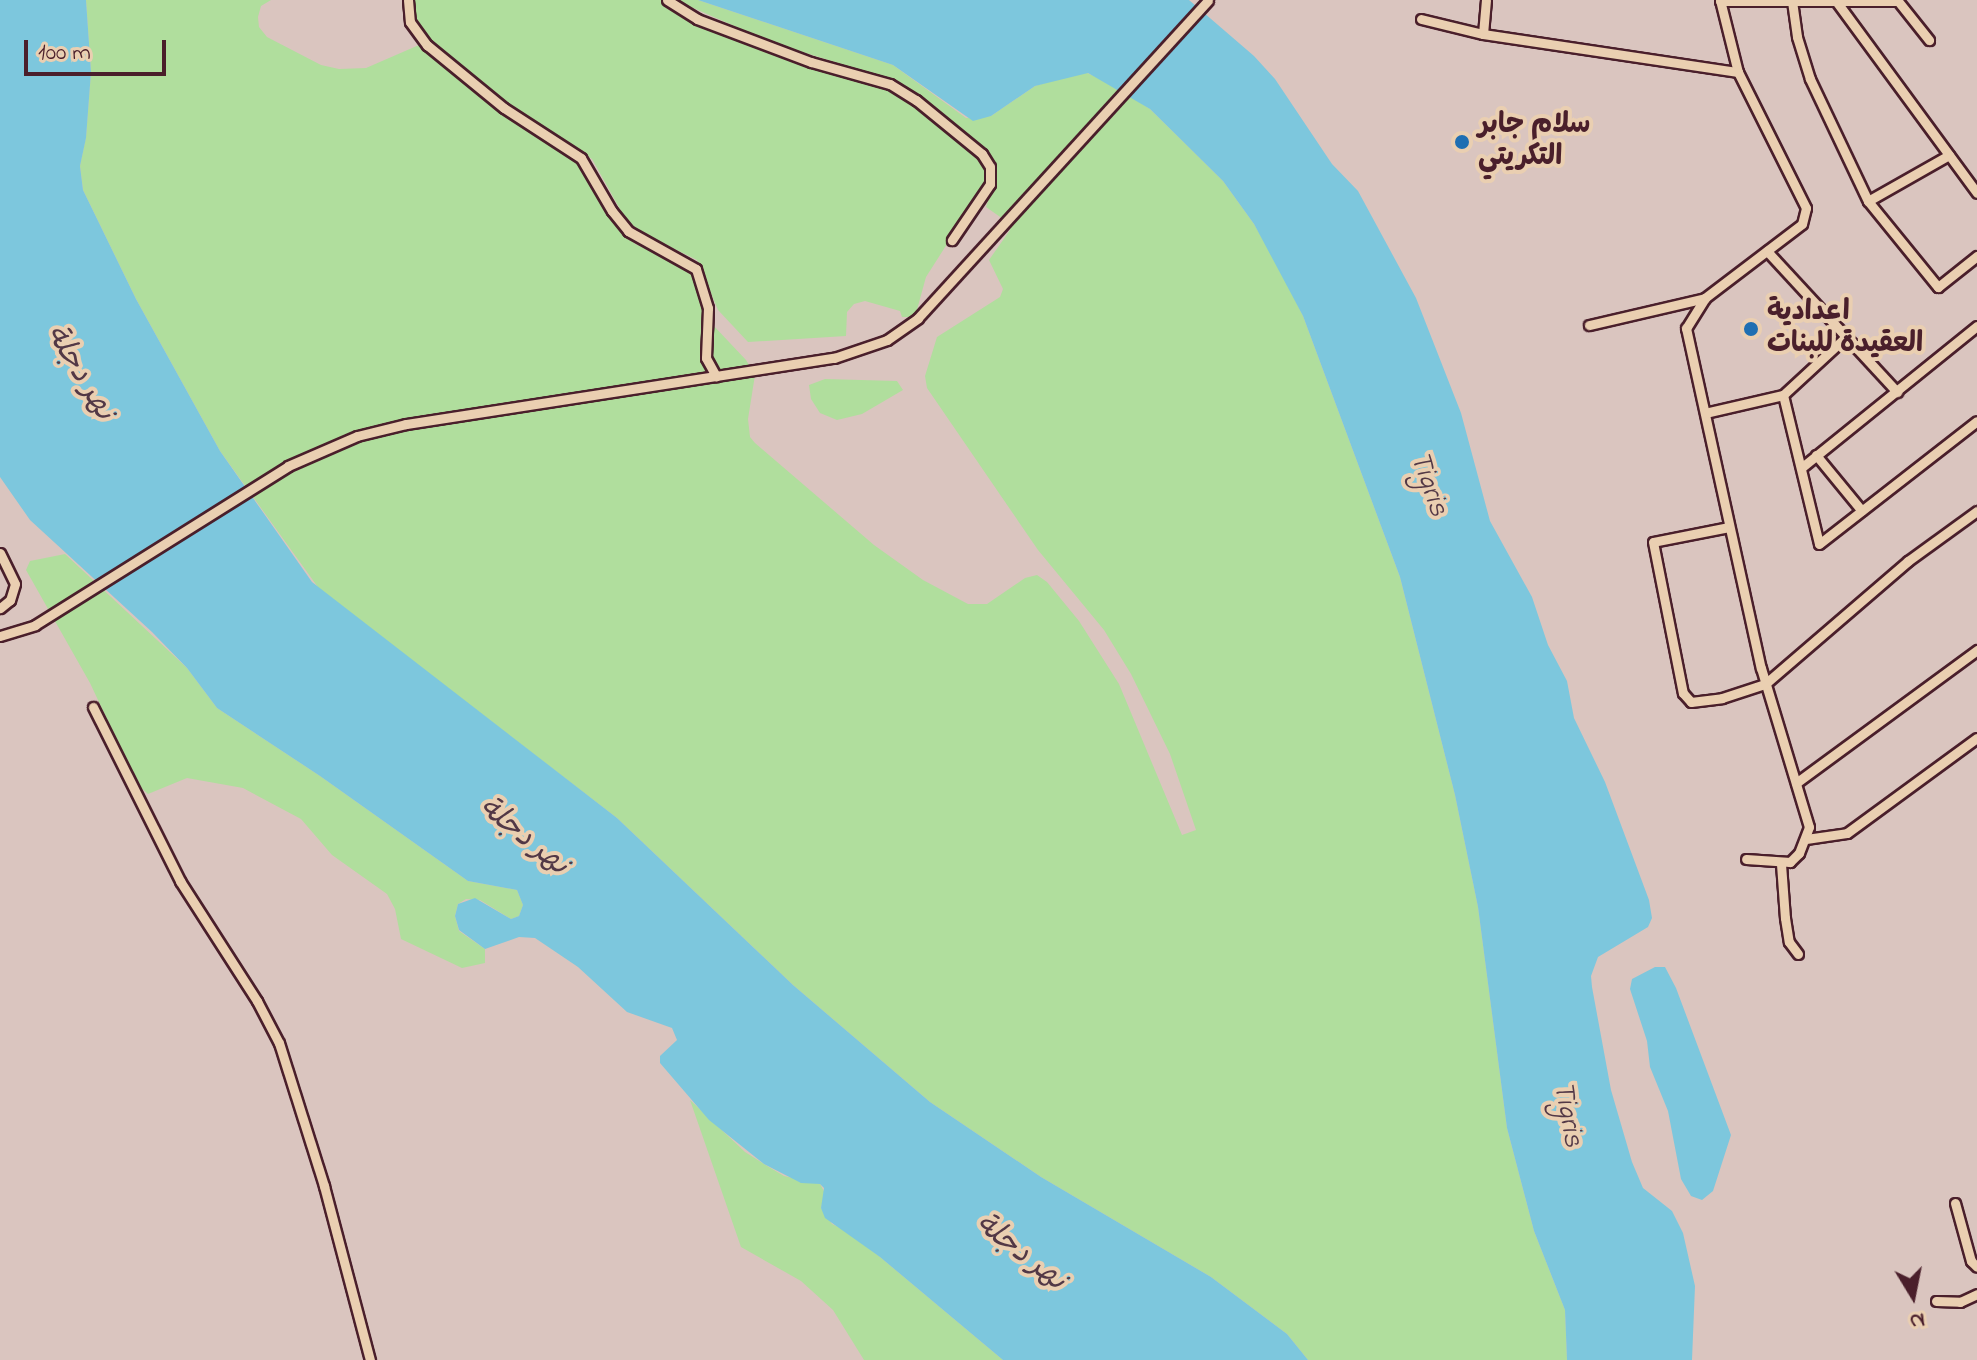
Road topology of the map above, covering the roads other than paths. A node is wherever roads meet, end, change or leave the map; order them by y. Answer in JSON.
{"nodes":[{"id":1,"x":408,"y":0,"type":"edge"},
{"id":2,"x":667,"y":0,"type":"edge"},
{"id":3,"x":1208,"y":0,"type":"edge"},
{"id":4,"x":1486,"y":0,"type":"edge"},
{"id":5,"x":1720,"y":1,"type":"edge"},
{"id":6,"x":1792,"y":1,"type":"edge"},
{"id":7,"x":1822,"y":1,"type":"edge"},
{"id":8,"x":1836,"y":1,"type":"edge"},
{"id":9,"x":1421,"y":19,"type":"dead end"},
{"id":10,"x":1483,"y":34,"type":"junction"},
{"id":11,"x":1929,"y":40,"type":"dead end"},
{"id":12,"x":1738,"y":72,"type":"junction"},
{"id":13,"x":1949,"y":155,"type":"junction"},
{"id":14,"x":1977,"y":193,"type":"edge"},
{"id":15,"x":1868,"y":201,"type":"junction"},
{"id":16,"x":952,"y":240,"type":"dead end"},
{"id":17,"x":1767,"y":251,"type":"junction"},
{"id":18,"x":1977,"y":256,"type":"edge"},
{"id":19,"x":1705,"y":298,"type":"junction"},
{"id":20,"x":1589,"y":325,"type":"dead end"},
{"id":21,"x":1977,"y":326,"type":"edge"},
{"id":22,"x":1847,"y":336,"type":"junction"},
{"id":23,"x":716,"y":376,"type":"junction"},
{"id":24,"x":1897,"y":392,"type":"junction"},
{"id":25,"x":1783,"y":395,"type":"junction"},
{"id":26,"x":1705,"y":413,"type":"junction"},
{"id":27,"x":1977,"y":421,"type":"edge"},
{"id":28,"x":1816,"y":455,"type":"junction"},
{"id":29,"x":1801,"y":468,"type":"junction"},
{"id":30,"x":1862,"y":511,"type":"junction"},
{"id":31,"x":1976,"y":515,"type":"edge"},
{"id":32,"x":1729,"y":527,"type":"junction"},
{"id":33,"x":0,"y":553,"type":"edge"},
{"id":34,"x":0,"y":608,"type":"edge"},
{"id":35,"x":0,"y":636,"type":"edge"},
{"id":36,"x":1977,"y":650,"type":"edge"},
{"id":37,"x":1765,"y":684,"type":"junction"},
{"id":38,"x":93,"y":707,"type":"dead end"},
{"id":39,"x":1977,"y":738,"type":"edge"},
{"id":40,"x":1796,"y":783,"type":"junction"},
{"id":41,"x":1806,"y":839,"type":"junction"},
{"id":42,"x":1746,"y":859,"type":"dead end"},
{"id":43,"x":1781,"y":864,"type":"junction"},
{"id":44,"x":1798,"y":954,"type":"dead end"},
{"id":45,"x":1955,"y":1203,"type":"dead end"},
{"id":46,"x":1977,"y":1267,"type":"edge"},
{"id":47,"x":1977,"y":1294,"type":"edge"},
{"id":48,"x":1936,"y":1301,"type":"dead end"},
{"id":49,"x":370,"y":1360,"type":"edge"}],
"edges":[{"from":1,"to":23,"type":"street"},
{"from":2,"to":16,"type":"street"},
{"from":3,"to":23,"type":"street"},
{"from":4,"to":10,"type":"street"},
{"from":5,"to":6,"type":"street"},
{"from":5,"to":12,"type":"street"},
{"from":6,"to":7,"type":"street"},
{"from":6,"to":15,"type":"street"},
{"from":7,"to":8,"type":"street"},
{"from":8,"to":11,"type":"street"},
{"from":8,"to":13,"type":"street"},
{"from":9,"to":10,"type":"street"},
{"from":10,"to":12,"type":"street"},
{"from":12,"to":17,"type":"street"},
{"from":13,"to":14,"type":"street"},
{"from":13,"to":15,"type":"street"},
{"from":15,"to":18,"type":"street"},
{"from":17,"to":19,"type":"street"},
{"from":17,"to":22,"type":"street"},
{"from":19,"to":20,"type":"street"},
{"from":19,"to":26,"type":"street"},
{"from":21,"to":24,"type":"street"},
{"from":22,"to":24,"type":"street"},
{"from":22,"to":25,"type":"street"},
{"from":23,"to":35,"type":"street"},
{"from":24,"to":28,"type":"street"},
{"from":25,"to":26,"type":"street"},
{"from":25,"to":29,"type":"street"},
{"from":26,"to":32,"type":"street"},
{"from":27,"to":30,"type":"street"},
{"from":28,"to":29,"type":"street"},
{"from":28,"to":30,"type":"street"},
{"from":29,"to":30,"type":"street"},
{"from":31,"to":37,"type":"street"},
{"from":32,"to":37,"type":"street"},
{"from":32,"to":37,"type":"street"},
{"from":33,"to":34,"type":"street"},
{"from":36,"to":40,"type":"street"},
{"from":37,"to":40,"type":"street"},
{"from":38,"to":49,"type":"street"},
{"from":39,"to":41,"type":"street"},
{"from":40,"to":41,"type":"street"},
{"from":41,"to":43,"type":"street"},
{"from":42,"to":43,"type":"street"},
{"from":43,"to":44,"type":"street"},
{"from":45,"to":46,"type":"street"},
{"from":47,"to":48,"type":"street"}]}
